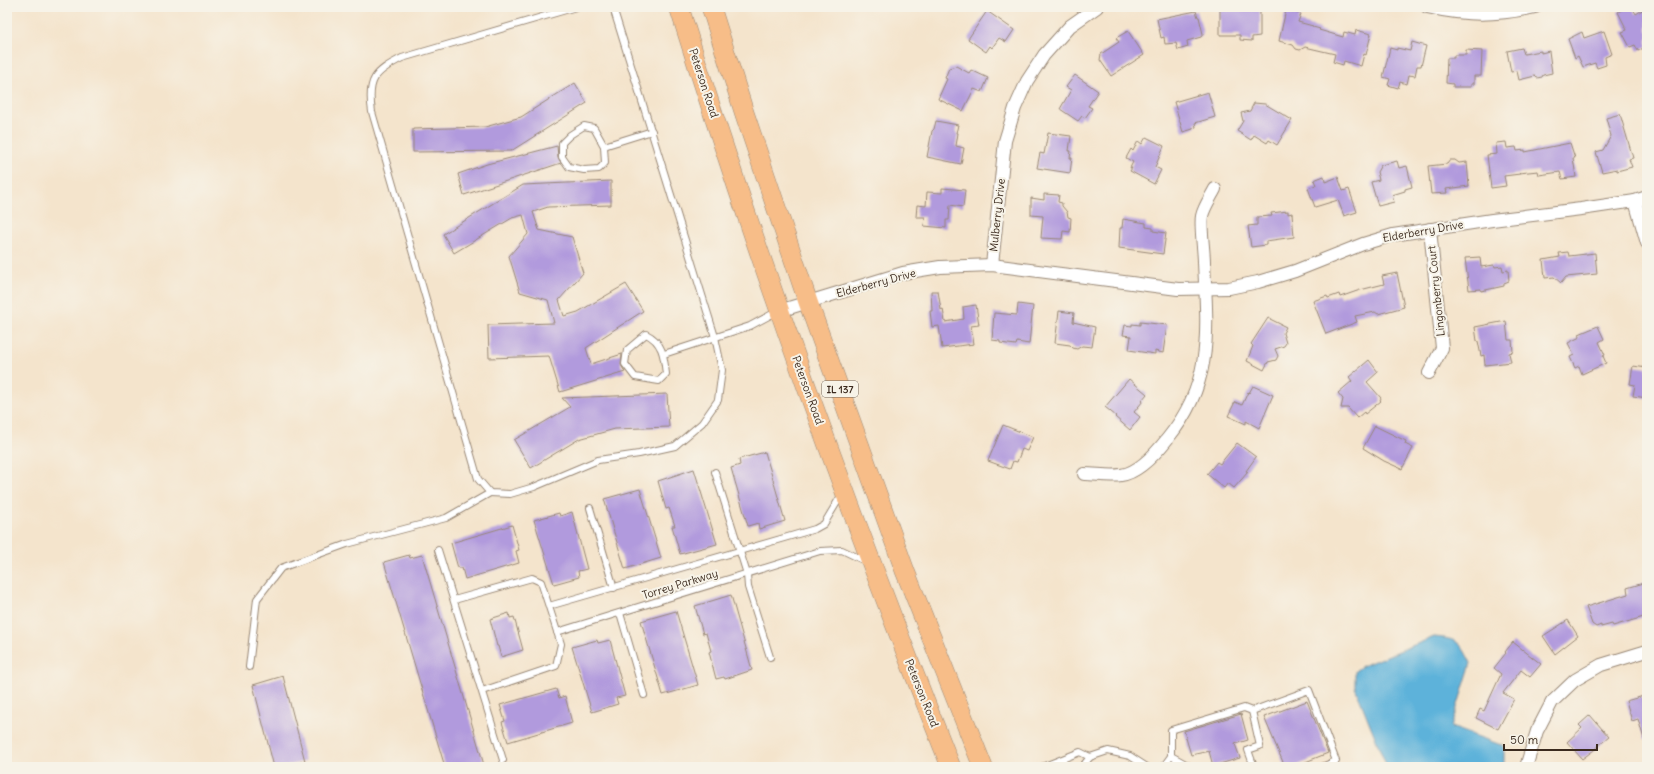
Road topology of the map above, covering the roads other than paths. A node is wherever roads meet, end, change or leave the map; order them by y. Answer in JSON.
{"nodes":[{"id":1,"x":576,"y":7,"type":"edge"},
{"id":2,"x":614,"y":7,"type":"edge"},
{"id":3,"x":679,"y":7,"type":"edge"},
{"id":4,"x":711,"y":7,"type":"edge"},
{"id":5,"x":1097,"y":7,"type":"edge"},
{"id":6,"x":1427,"y":7,"type":"edge"},
{"id":7,"x":1535,"y":7,"type":"edge"},
{"id":8,"x":652,"y":131,"type":"junction"},
{"id":9,"x":604,"y":146,"type":"junction"},
{"id":10,"x":1215,"y":188,"type":"dead end"},
{"id":11,"x":1647,"y":197,"type":"edge"},
{"id":12,"x":1635,"y":201,"type":"junction"},
{"id":13,"x":1430,"y":228,"type":"junction"},
{"id":14,"x":1647,"y":243,"type":"edge"},
{"id":15,"x":992,"y":265,"type":"junction"},
{"id":16,"x":1206,"y":288,"type":"junction"},
{"id":17,"x":808,"y":302,"type":"junction"},
{"id":18,"x":779,"y":310,"type":"junction"},
{"id":19,"x":715,"y":337,"type":"junction"},
{"id":20,"x":664,"y":354,"type":"junction"},
{"id":21,"x":1429,"y":373,"type":"dead end"},
{"id":22,"x":715,"y":472,"type":"dead end"},
{"id":23,"x":1084,"y":474,"type":"dead end"},
{"id":24,"x":844,"y":491,"type":"junction"},
{"id":25,"x":490,"y":492,"type":"junction"},
{"id":26,"x":590,"y":508,"type":"dead end"},
{"id":27,"x":438,"y":550,"type":"dead end"},
{"id":28,"x":739,"y":551,"type":"junction"},
{"id":29,"x":872,"y":564,"type":"junction"},
{"id":30,"x":747,"y":574,"type":"junction"},
{"id":31,"x":614,"y":588,"type":"junction"},
{"id":32,"x":454,"y":600,"type":"junction"},
{"id":33,"x":549,"y":606,"type":"junction"},
{"id":34,"x":620,"y":613,"type":"junction"},
{"id":35,"x":557,"y":632,"type":"junction"},
{"id":36,"x":1647,"y":651,"type":"edge"},
{"id":37,"x":770,"y":657,"type":"dead end"},
{"id":38,"x":249,"y":667,"type":"dead end"},
{"id":39,"x":482,"y":691,"type":"junction"},
{"id":40,"x":644,"y":695,"type":"dead end"},
{"id":41,"x":1252,"y":711,"type":"junction"},
{"id":42,"x":1171,"y":756,"type":"junction"},
{"id":43,"x":1090,"y":757,"type":"junction"},
{"id":44,"x":503,"y":760,"type":"dead end"},
{"id":45,"x":951,"y":767,"type":"edge"},
{"id":46,"x":983,"y":767,"type":"edge"},
{"id":47,"x":1042,"y":767,"type":"edge"},
{"id":48,"x":1082,"y":767,"type":"edge"},
{"id":49,"x":1147,"y":767,"type":"edge"},
{"id":50,"x":1163,"y":767,"type":"edge"},
{"id":51,"x":1191,"y":767,"type":"edge"},
{"id":52,"x":1254,"y":767,"type":"edge"},
{"id":53,"x":1322,"y":767,"type":"edge"},
{"id":54,"x":1526,"y":767,"type":"edge"}],
"edges":[{"from":1,"to":25,"type":"lane"},
{"from":2,"to":8,"type":"lane"},
{"from":3,"to":18,"type":"main road","name":"Peterson Road","number":"IL 137"},
{"from":4,"to":17,"type":"main road","number":"IL 137"},
{"from":5,"to":15,"type":"street","name":"Mulberry Drive"},
{"from":6,"to":7,"type":"street"},
{"from":8,"to":9,"type":"lane"},
{"from":8,"to":19,"type":"lane"},
{"from":9,"to":9,"type":"lane"},
{"from":10,"to":16,"type":"street"},
{"from":11,"to":12,"type":"street","name":"Elderberry Drive"},
{"from":12,"to":13,"type":"street","name":"Elderberry Drive"},
{"from":12,"to":14,"type":"street"},
{"from":13,"to":16,"type":"street","name":"Elderberry Drive"},
{"from":13,"to":21,"type":"street","name":"Lingonberry Court"},
{"from":15,"to":16,"type":"street","name":"Mulberry Drive"},
{"from":15,"to":17,"type":"street","name":"Elderberry Drive"},
{"from":16,"to":23,"type":"street"},
{"from":17,"to":18,"type":"street","name":"Elderberry Drive"},
{"from":17,"to":46,"type":"main road","number":"IL 137"},
{"from":18,"to":19,"type":"lane"},
{"from":18,"to":24,"type":"main road","name":"Peterson Road","number":"IL 137"},
{"from":19,"to":20,"type":"lane"},
{"from":19,"to":25,"type":"lane"},
{"from":20,"to":20,"type":"lane"},
{"from":22,"to":28,"type":"lane"},
{"from":24,"to":28,"type":"lane","name":"Torrey Parkway"},
{"from":24,"to":29,"type":"main road","name":"Peterson Road","number":"IL 137"},
{"from":25,"to":38,"type":"lane"},
{"from":26,"to":31,"type":"lane"},
{"from":27,"to":32,"type":"lane"},
{"from":28,"to":30,"type":"lane"},
{"from":28,"to":31,"type":"lane","name":"Torrey Parkway"},
{"from":29,"to":30,"type":"lane","name":"Torrey Parkway"},
{"from":29,"to":45,"type":"main road","name":"Peterson Road","number":"IL 137"},
{"from":30,"to":34,"type":"lane","name":"Torrey Parkway"},
{"from":30,"to":37,"type":"lane"},
{"from":31,"to":33,"type":"lane","name":"Torrey Parkway"},
{"from":32,"to":33,"type":"lane"},
{"from":32,"to":39,"type":"lane"},
{"from":33,"to":35,"type":"lane"},
{"from":34,"to":35,"type":"lane","name":"Torrey Parkway"},
{"from":34,"to":40,"type":"lane"},
{"from":35,"to":39,"type":"lane"},
{"from":36,"to":54,"type":"street"},
{"from":39,"to":44,"type":"lane"},
{"from":41,"to":42,"type":"lane"},
{"from":41,"to":52,"type":"lane"},
{"from":41,"to":53,"type":"lane"},
{"from":42,"to":50,"type":"lane"},
{"from":42,"to":51,"type":"lane"},
{"from":43,"to":47,"type":"lane"},
{"from":43,"to":48,"type":"lane"},
{"from":43,"to":49,"type":"lane"}]}
